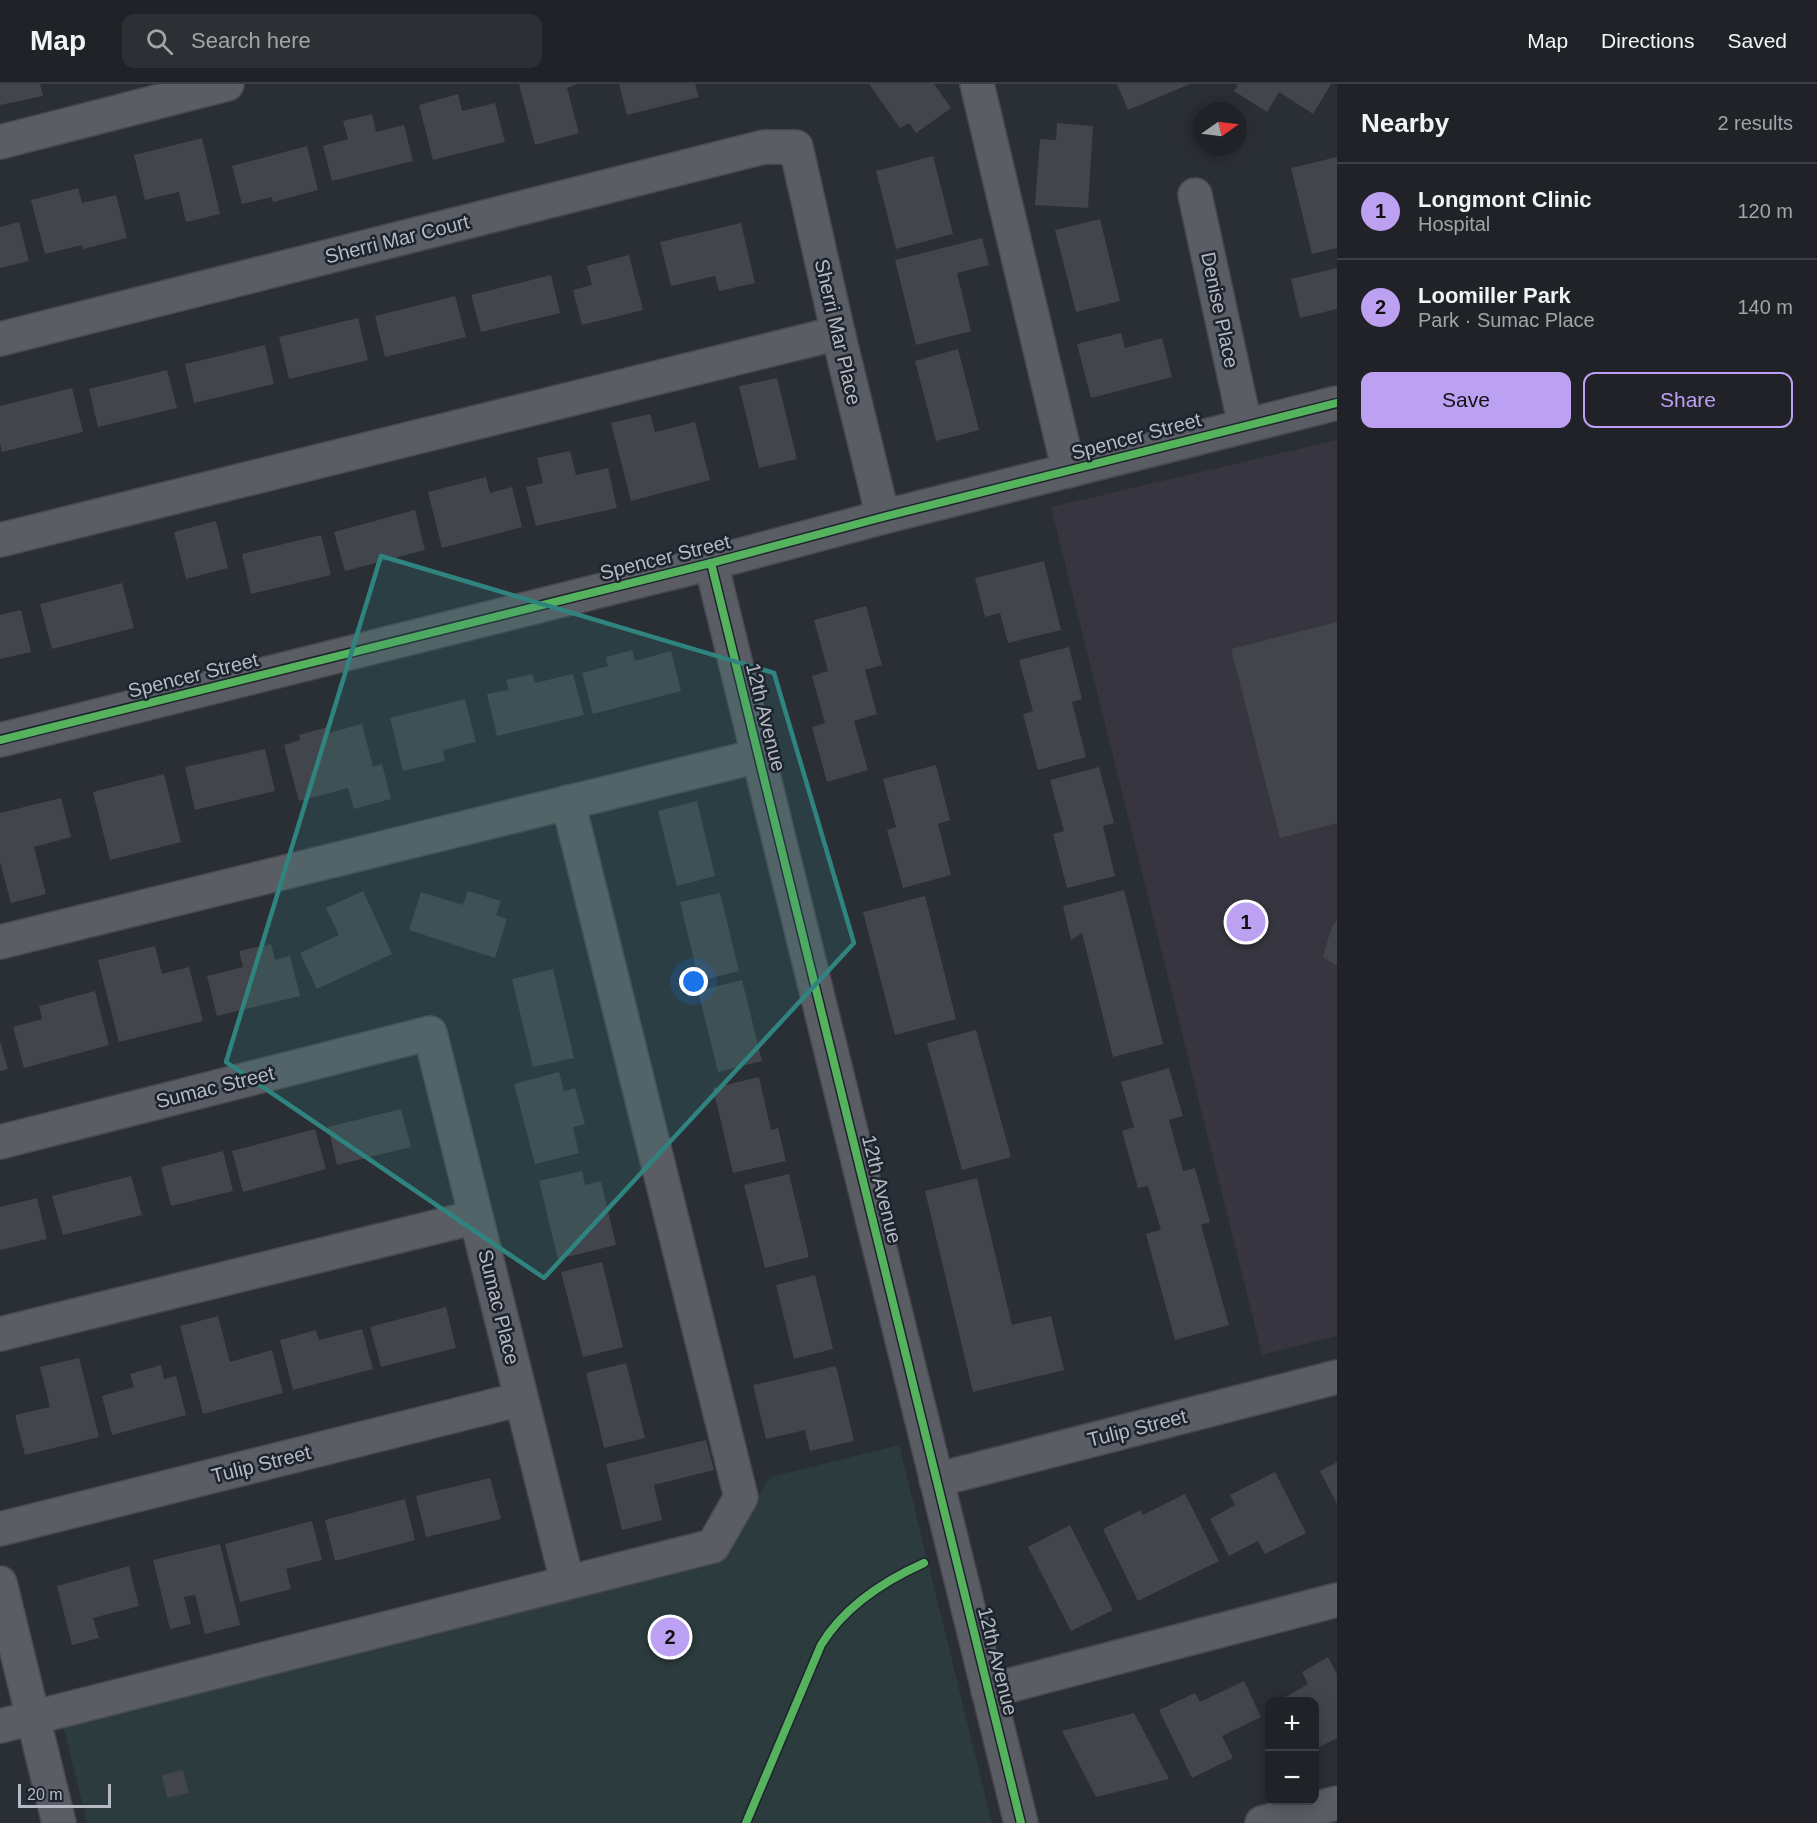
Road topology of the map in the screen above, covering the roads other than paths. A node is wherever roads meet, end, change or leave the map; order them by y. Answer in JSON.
{"nodes":[{"id":1,"x":227,"y":84,"type":"edge"},
{"id":2,"x":977,"y":84,"type":"edge"},
{"id":3,"x":0,"y":142,"type":"edge"},
{"id":4,"x":796,"y":147,"type":"joint"},
{"id":5,"x":1195,"y":195,"type":"dead end"},
{"id":6,"x":838,"y":333,"type":"junction"},
{"id":7,"x":0,"y":339,"type":"edge"},
{"id":8,"x":1337,"y":403,"type":"edge"},
{"id":9,"x":1245,"y":425,"type":"junction"},
{"id":10,"x":1069,"y":471,"type":"junction"},
{"id":11,"x":883,"y":517,"type":"junction"},
{"id":12,"x":0,"y":540,"type":"edge"},
{"id":13,"x":711,"y":563,"type":"junction"},
{"id":14,"x":0,"y":740,"type":"edge"},
{"id":15,"x":758,"y":756,"type":"junction"},
{"id":16,"x":568,"y":802,"type":"junction"},
{"id":17,"x":0,"y":942,"type":"edge"},
{"id":18,"x":430,"y":1033,"type":"joint"},
{"id":19,"x":0,"y":1142,"type":"edge"},
{"id":20,"x":476,"y":1217,"type":"junction"},
{"id":21,"x":0,"y":1334,"type":"edge"},
{"id":22,"x":1337,"y":1377,"type":"edge"},
{"id":23,"x":521,"y":1399,"type":"junction"},
{"id":24,"x":936,"y":1480,"type":"junction"},
{"id":25,"x":0,"y":1529,"type":"edge"},
{"id":26,"x":567,"y":1581,"type":"junction"},
{"id":27,"x":0,"y":1583,"type":"edge"},
{"id":28,"x":1337,"y":1600,"type":"edge"},
{"id":29,"x":988,"y":1691,"type":"junction"},
{"id":30,"x":33,"y":1718,"type":"junction"},
{"id":31,"x":0,"y":1726,"type":"edge"},
{"id":32,"x":1337,"y":1803,"type":"edge"},
{"id":33,"x":59,"y":1823,"type":"edge"},
{"id":34,"x":1021,"y":1823,"type":"edge"},
{"id":35,"x":1262,"y":1823,"type":"edge"}],
"edges":[{"from":1,"to":3,"type":"street"},
{"from":2,"to":10,"type":"street"},
{"from":4,"to":6,"type":"street","name":"Sherri Mar Place"},
{"from":4,"to":7,"type":"street","name":"Sherri Mar Court"},
{"from":5,"to":9,"type":"street","name":"Denise Place"},
{"from":6,"to":11,"type":"street","name":"Sherri Mar Place"},
{"from":6,"to":12,"type":"street"},
{"from":8,"to":9,"type":"street","name":"Spencer Street"},
{"from":9,"to":10,"type":"street","name":"Spencer Street"},
{"from":10,"to":11,"type":"street","name":"Spencer Street"},
{"from":11,"to":13,"type":"street","name":"Spencer Street"},
{"from":13,"to":14,"type":"street","name":"Spencer Street"},
{"from":13,"to":15,"type":"street","name":"12th Avenue"},
{"from":15,"to":16,"type":"street"},
{"from":15,"to":24,"type":"street","name":"12th Avenue"},
{"from":16,"to":17,"type":"street"},
{"from":16,"to":26,"type":"street"},
{"from":18,"to":19,"type":"street","name":"Sumac Street"},
{"from":18,"to":20,"type":"street","name":"Sumac Place"},
{"from":20,"to":21,"type":"street"},
{"from":20,"to":23,"type":"street","name":"Sumac Place"},
{"from":22,"to":24,"type":"street","name":"Tulip Street"},
{"from":23,"to":25,"type":"street","name":"Tulip Street"},
{"from":23,"to":26,"type":"street","name":"Sumac Place"},
{"from":24,"to":29,"type":"street","name":"12th Avenue"},
{"from":26,"to":30,"type":"street"},
{"from":27,"to":30,"type":"street"},
{"from":28,"to":29,"type":"street"},
{"from":29,"to":34,"type":"street","name":"12th Avenue"},
{"from":30,"to":31,"type":"street"},
{"from":30,"to":33,"type":"street"},
{"from":32,"to":35,"type":"street"}]}
